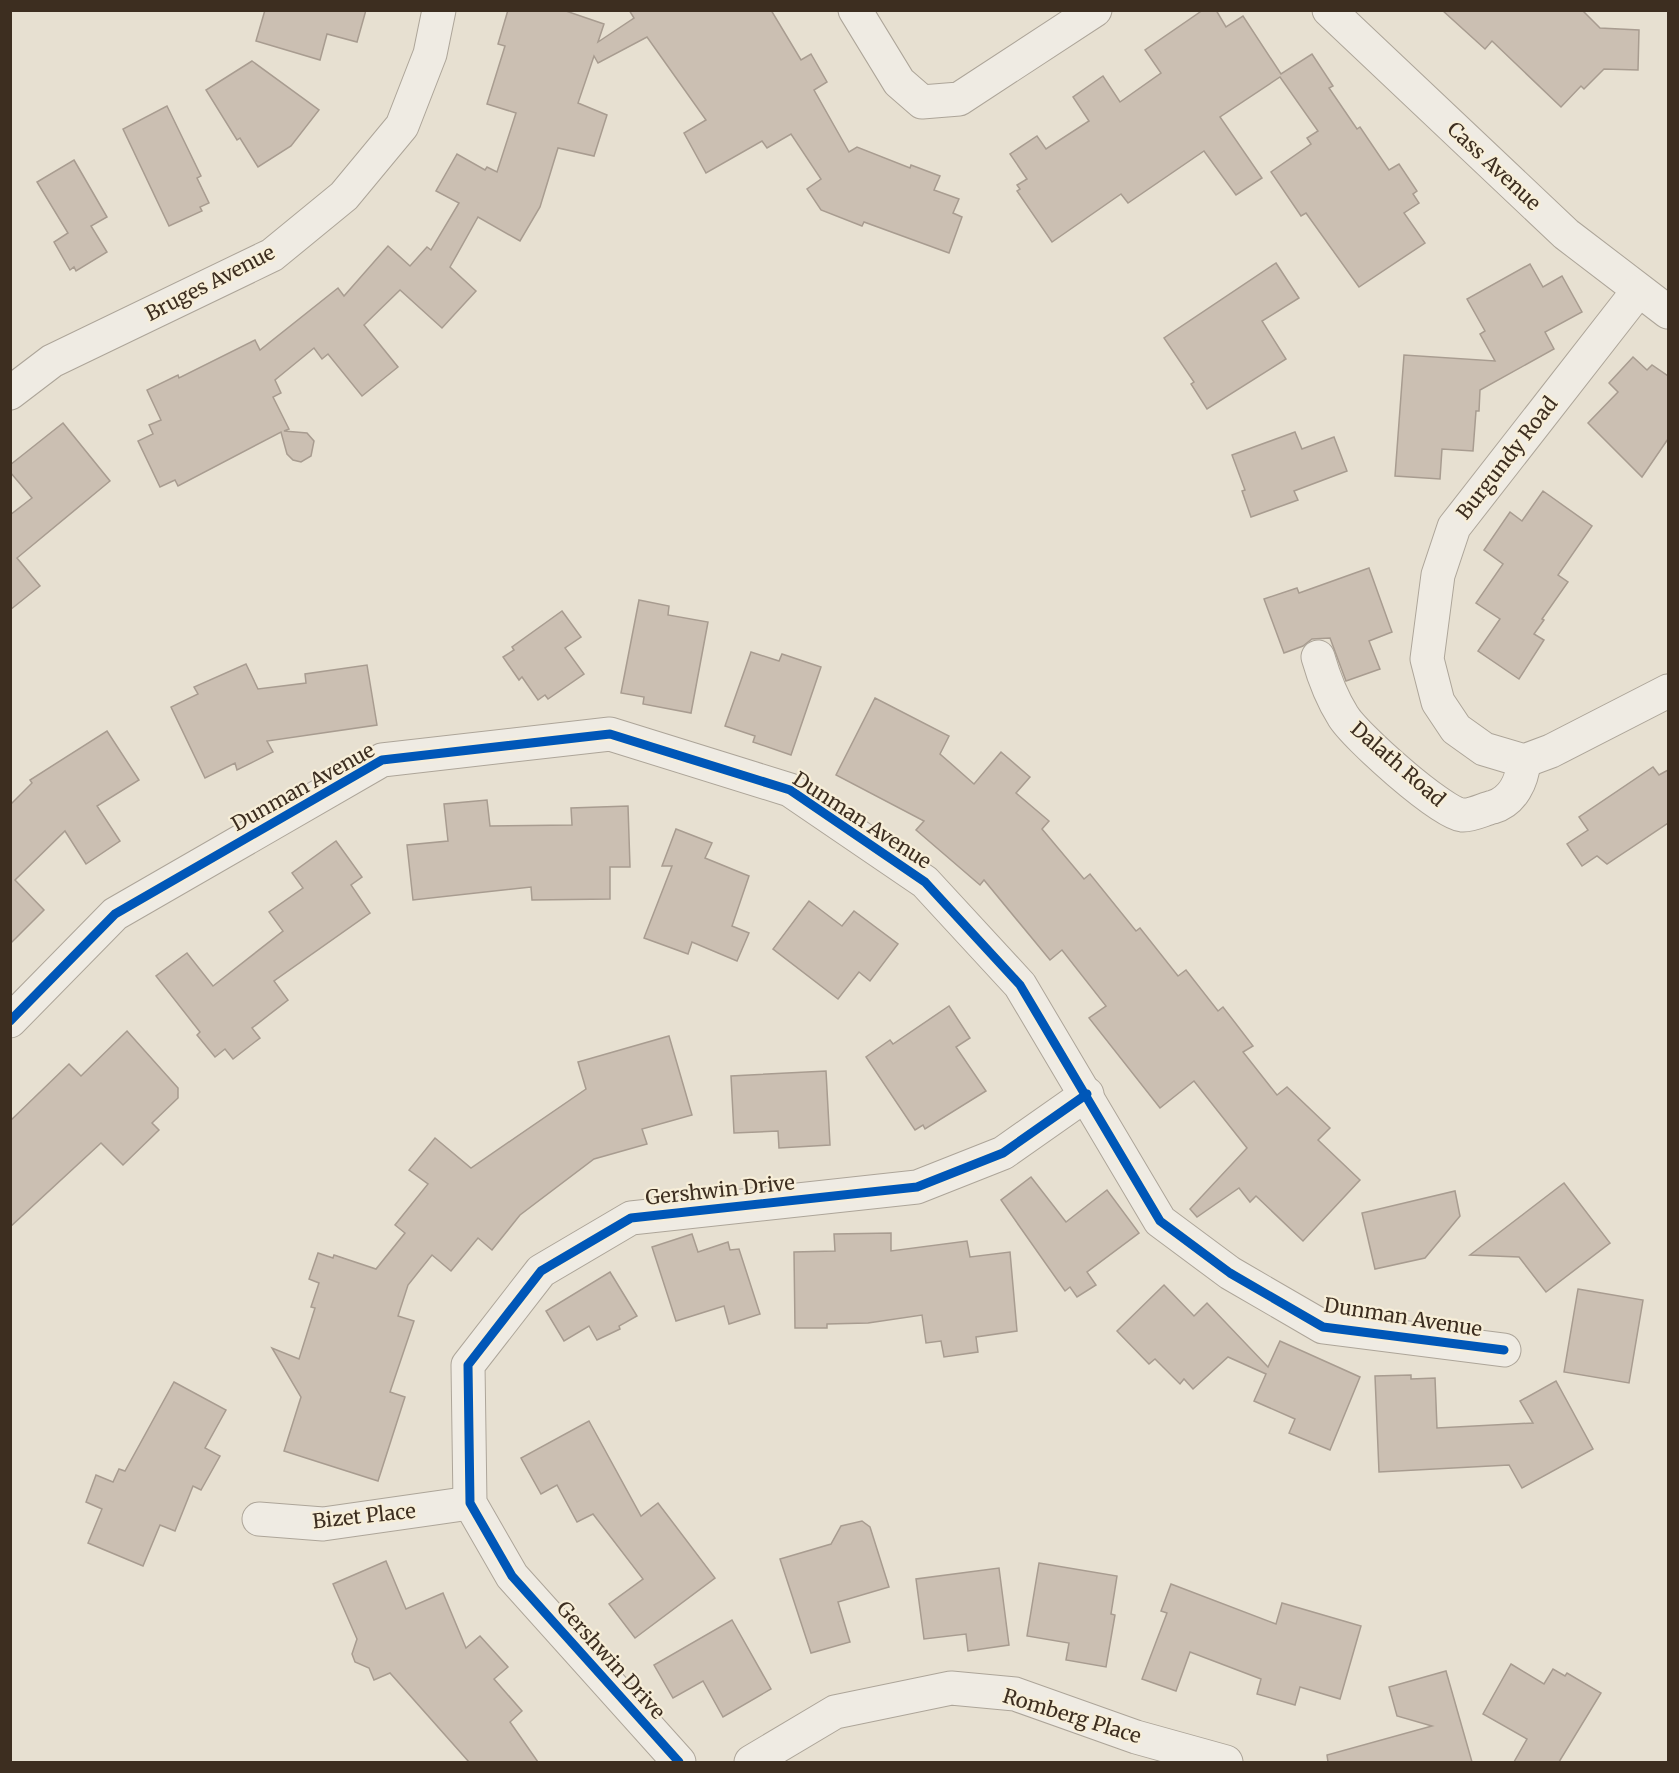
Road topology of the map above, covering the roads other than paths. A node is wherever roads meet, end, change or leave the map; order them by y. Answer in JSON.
{"nodes":[{"id":1,"x":439,"y":10,"type":"edge"},
{"id":2,"x":855,"y":10,"type":"edge"},
{"id":3,"x":1095,"y":10,"type":"edge"},
{"id":4,"x":1339,"y":14,"type":"edge"},
{"id":5,"x":1638,"y":291,"type":"junction"},
{"id":6,"x":1668,"y":312,"type":"edge"},
{"id":7,"x":10,"y":393,"type":"edge"},
{"id":8,"x":1318,"y":657,"type":"dead end"},
{"id":9,"x":1668,"y":691,"type":"edge"},
{"id":10,"x":1524,"y":761,"type":"junction"},
{"id":11,"x":10,"y":1021,"type":"edge"},
{"id":12,"x":1087,"y":1094,"type":"junction"},
{"id":13,"x":1504,"y":1350,"type":"dead end"},
{"id":14,"x":470,"y":1503,"type":"junction"},
{"id":15,"x":259,"y":1519,"type":"dead end"},
{"id":16,"x":679,"y":1762,"type":"edge"},
{"id":17,"x":751,"y":1762,"type":"edge"},
{"id":18,"x":1226,"y":1762,"type":"edge"}],
"edges":[{"from":1,"to":7,"type":"street","name":"Bruges Avenue"},
{"from":2,"to":3,"type":"street"},
{"from":4,"to":5,"type":"street","name":"Cass Avenue"},
{"from":5,"to":6,"type":"street","name":"Cass Avenue"},
{"from":5,"to":10,"type":"street","name":"Burgundy Road"},
{"from":8,"to":10,"type":"street","name":"Dalath Road"},
{"from":9,"to":10,"type":"street"},
{"from":11,"to":12,"type":"street","name":"Dunman Avenue"},
{"from":12,"to":13,"type":"street","name":"Dunman Avenue"},
{"from":12,"to":14,"type":"street","name":"Gershwin Drive"},
{"from":14,"to":15,"type":"street","name":"Bizet Place"},
{"from":14,"to":16,"type":"street","name":"Gershwin Drive"},
{"from":17,"to":18,"type":"street","name":"Romberg Place"}]}
